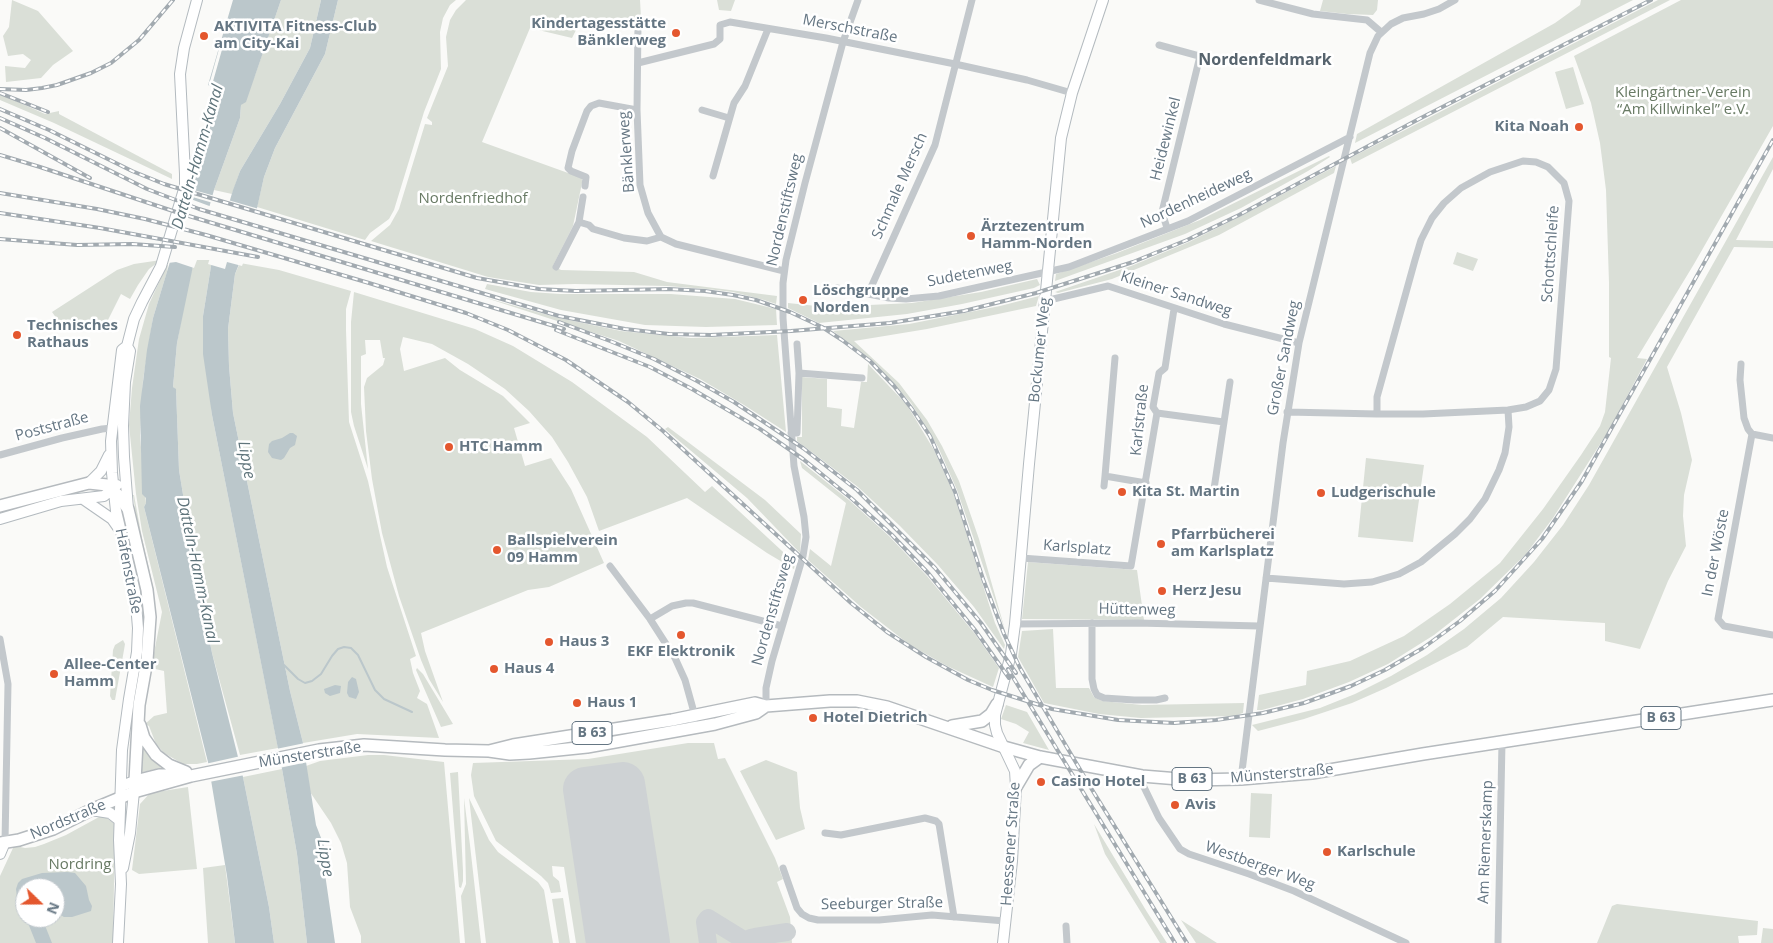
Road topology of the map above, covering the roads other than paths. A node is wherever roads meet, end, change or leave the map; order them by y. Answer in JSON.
{"nodes":[{"id":1,"x":197,"y":0,"type":"edge"},
{"id":2,"x":858,"y":0,"type":"edge"},
{"id":3,"x":972,"y":0,"type":"edge"},
{"id":4,"x":1103,"y":0,"type":"edge"},
{"id":5,"x":1259,"y":0,"type":"edge"},
{"id":6,"x":1455,"y":0,"type":"edge"},
{"id":7,"x":638,"y":24,"type":"dead end"},
{"id":8,"x":768,"y":28,"type":"junction"},
{"id":9,"x":1381,"y":32,"type":"junction"},
{"id":10,"x":843,"y":42,"type":"junction"},
{"id":11,"x":1159,"y":45,"type":"dead end"},
{"id":12,"x":1200,"y":56,"type":"junction"},
{"id":13,"x":1221,"y":62,"type":"dead end"},
{"id":14,"x":638,"y":63,"type":"junction"},
{"id":15,"x":955,"y":64,"type":"junction"},
{"id":16,"x":1072,"y":93,"type":"junction"},
{"id":17,"x":637,"y":110,"type":"junction"},
{"id":18,"x":702,"y":110,"type":"dead end"},
{"id":19,"x":729,"y":118,"type":"junction"},
{"id":20,"x":1350,"y":137,"type":"junction"},
{"id":21,"x":713,"y":176,"type":"dead end"},
{"id":22,"x":584,"y":186,"type":"dead end"},
{"id":23,"x":583,"y":197,"type":"dead end"},
{"id":24,"x":579,"y":222,"type":"junction"},
{"id":25,"x":1168,"y":228,"type":"junction"},
{"id":26,"x":661,"y":237,"type":"junction"},
{"id":27,"x":556,"y":267,"type":"dead end"},
{"id":28,"x":784,"y":270,"type":"junction"},
{"id":29,"x":1048,"y":271,"type":"junction"},
{"id":30,"x":837,"y":288,"type":"dead end"},
{"id":31,"x":868,"y":294,"type":"junction"},
{"id":32,"x":1045,"y":301,"type":"junction"},
{"id":33,"x":1174,"y":309,"type":"junction"},
{"id":34,"x":1299,"y":343,"type":"junction"},
{"id":35,"x":797,"y":344,"type":"dead end"},
{"id":36,"x":127,"y":346,"type":"junction"},
{"id":37,"x":1116,"y":358,"type":"dead end"},
{"id":38,"x":1741,"y":364,"type":"dead end"},
{"id":39,"x":799,"y":374,"type":"junction"},
{"id":40,"x":862,"y":378,"type":"dead end"},
{"id":41,"x":1230,"y":382,"type":"dead end"},
{"id":42,"x":1508,"y":410,"type":"junction"},
{"id":43,"x":1287,"y":412,"type":"junction"},
{"id":44,"x":1157,"y":413,"type":"junction"},
{"id":45,"x":1377,"y":414,"type":"junction"},
{"id":46,"x":1224,"y":422,"type":"junction"},
{"id":47,"x":112,"y":428,"type":"junction"},
{"id":48,"x":791,"y":433,"type":"junction"},
{"id":49,"x":1752,"y":434,"type":"junction"},
{"id":50,"x":1773,"y":438,"type":"edge"},
{"id":51,"x":110,"y":452,"type":"junction"},
{"id":52,"x":0,"y":455,"type":"edge"},
{"id":53,"x":125,"y":472,"type":"junction"},
{"id":54,"x":1105,"y":476,"type":"junction"},
{"id":55,"x":89,"y":483,"type":"junction"},
{"id":56,"x":1146,"y":483,"type":"junction"},
{"id":57,"x":1104,"y":486,"type":"dead end"},
{"id":58,"x":113,"y":489,"type":"junction"},
{"id":59,"x":1214,"y":489,"type":"dead end"},
{"id":60,"x":83,"y":499,"type":"junction"},
{"id":61,"x":0,"y":506,"type":"edge"},
{"id":62,"x":128,"y":509,"type":"junction"},
{"id":63,"x":0,"y":518,"type":"edge"},
{"id":64,"x":119,"y":530,"type":"junction"},
{"id":65,"x":1020,"y":558,"type":"junction"},
{"id":66,"x":610,"y":566,"type":"dead end"},
{"id":67,"x":1131,"y":566,"type":"joint"},
{"id":68,"x":1266,"y":578,"type":"junction"},
{"id":69,"x":650,"y":619,"type":"junction"},
{"id":70,"x":1092,"y":622,"type":"junction"},
{"id":71,"x":1015,"y":624,"type":"junction"},
{"id":72,"x":782,"y":626,"type":"junction"},
{"id":73,"x":1259,"y":626,"type":"junction"},
{"id":74,"x":1773,"y":635,"type":"edge"},
{"id":75,"x":0,"y":639,"type":"edge"},
{"id":76,"x":2,"y":656,"type":"edge"},
{"id":77,"x":1165,"y":698,"type":"dead end"},
{"id":78,"x":1773,"y":700,"type":"edge"},
{"id":79,"x":998,"y":704,"type":"junction"},
{"id":80,"x":766,"y":706,"type":"junction"},
{"id":81,"x":138,"y":716,"type":"junction"},
{"id":82,"x":695,"y":716,"type":"junction"},
{"id":83,"x":947,"y":727,"type":"junction"},
{"id":84,"x":690,"y":729,"type":"junction"},
{"id":85,"x":1502,"y":742,"type":"junction"},
{"id":86,"x":1004,"y":747,"type":"junction"},
{"id":87,"x":489,"y":751,"type":"junction"},
{"id":88,"x":1040,"y":757,"type":"junction"},
{"id":89,"x":186,"y":775,"type":"junction"},
{"id":90,"x":1142,"y":776,"type":"junction"},
{"id":91,"x":1241,"y":779,"type":"junction"},
{"id":92,"x":135,"y":786,"type":"junction"},
{"id":93,"x":1016,"y":787,"type":"junction"},
{"id":94,"x":121,"y":792,"type":"junction"},
{"id":95,"x":91,"y":810,"type":"junction"},
{"id":96,"x":119,"y":820,"type":"junction"},
{"id":97,"x":826,"y":833,"type":"dead end"},
{"id":98,"x":3,"y":843,"type":"edge"},
{"id":99,"x":0,"y":854,"type":"edge"},
{"id":100,"x":783,"y":868,"type":"dead end"},
{"id":101,"x":121,"y":874,"type":"junction"},
{"id":102,"x":954,"y":917,"type":"junction"},
{"id":103,"x":1005,"y":921,"type":"junction"},
{"id":104,"x":1066,"y":926,"type":"dead end"},
{"id":105,"x":118,"y":943,"type":"edge"},
{"id":106,"x":1002,"y":943,"type":"edge"},
{"id":107,"x":1067,"y":943,"type":"edge"},
{"id":108,"x":1406,"y":943,"type":"edge"},
{"id":109,"x":1498,"y":943,"type":"edge"}],
"edges":[{"from":1,"to":36,"type":"main road","name":"Hafenstraße"},
{"from":2,"to":10,"type":"street","name":"Nordenstiftsweg"},
{"from":3,"to":15,"type":"street","name":"Schmale Mersch"},
{"from":4,"to":16,"type":"main road","name":"Bockumer Weg"},
{"from":5,"to":9,"type":"street"},
{"from":6,"to":9,"type":"street"},
{"from":7,"to":14,"type":"street","name":"Bänklerweg"},
{"from":8,"to":10,"type":"street","name":"Merschstraße"},
{"from":8,"to":14,"type":"street","name":"Merschstraße"},
{"from":8,"to":19,"type":"street"},
{"from":9,"to":20,"type":"street","name":"Großer Sandweg"},
{"from":10,"to":15,"type":"street","name":"Merschstraße"},
{"from":10,"to":28,"type":"street","name":"Nordenstiftsweg"},
{"from":11,"to":12,"type":"street"},
{"from":12,"to":13,"type":"street"},
{"from":12,"to":25,"type":"street","name":"Heidewinkel"},
{"from":14,"to":17,"type":"street","name":"Bänklerweg"},
{"from":15,"to":16,"type":"street","name":"Merschstraße"},
{"from":15,"to":31,"type":"street","name":"Schmale Mersch"},
{"from":16,"to":29,"type":"main road","name":"Bockumer Weg"},
{"from":17,"to":22,"type":"street"},
{"from":17,"to":26,"type":"street","name":"Bänklerweg"},
{"from":18,"to":19,"type":"street"},
{"from":19,"to":21,"type":"street"},
{"from":20,"to":25,"type":"street","name":"Nordenheideweg"},
{"from":20,"to":34,"type":"street","name":"Großer Sandweg"},
{"from":23,"to":24,"type":"street"},
{"from":24,"to":26,"type":"street"},
{"from":24,"to":27,"type":"street"},
{"from":25,"to":29,"type":"street","name":"Nordenheideweg"},
{"from":26,"to":28,"type":"street"},
{"from":28,"to":48,"type":"street","name":"Nordenstiftsweg"},
{"from":29,"to":31,"type":"street","name":"Sudetenweg"},
{"from":29,"to":32,"type":"main road","name":"Bockumer Weg"},
{"from":30,"to":31,"type":"street","name":"Sudetenweg"},
{"from":32,"to":33,"type":"street","name":"Kleiner Sandweg"},
{"from":32,"to":65,"type":"main road","name":"Bockumer Weg"},
{"from":33,"to":34,"type":"street","name":"Kleiner Sandweg"},
{"from":33,"to":44,"type":"street","name":"Karlstraße"},
{"from":34,"to":43,"type":"street","name":"Großer Sandweg"},
{"from":35,"to":39,"type":"street","name":"Nordenstiftsweg"},
{"from":36,"to":47,"type":"main road","name":"Hafenstraße"},
{"from":36,"to":53,"type":"main road","name":"Hafenstraße"},
{"from":37,"to":54,"type":"street"},
{"from":38,"to":49,"type":"street"},
{"from":39,"to":40,"type":"street"},
{"from":39,"to":48,"type":"street","name":"Nordenstiftsweg"},
{"from":41,"to":46,"type":"street"},
{"from":42,"to":45,"type":"street","name":"Schottschleife"},
{"from":42,"to":45,"type":"street","name":"Schottschleife"},
{"from":42,"to":68,"type":"street"},
{"from":43,"to":45,"type":"street","name":"Schottschleife"},
{"from":43,"to":68,"type":"street","name":"Großer Sandweg"},
{"from":44,"to":46,"type":"street"},
{"from":44,"to":56,"type":"street","name":"Karlstraße"},
{"from":46,"to":59,"type":"street"},
{"from":47,"to":51,"type":"main road","name":"Hafenstraße"},
{"from":47,"to":52,"type":"street","name":"Poststraße"},
{"from":48,"to":72,"type":"street","name":"Nordenstiftsweg"},
{"from":49,"to":50,"type":"street"},
{"from":49,"to":74,"type":"street","name":"In der Wöste"},
{"from":51,"to":55,"type":"main road"},
{"from":51,"to":58,"type":"main road","name":"Hafenstraße"},
{"from":53,"to":58,"type":"main road"},
{"from":53,"to":62,"type":"main road","name":"Hafenstraße"},
{"from":54,"to":56,"type":"street"},
{"from":54,"to":57,"type":"street"},
{"from":55,"to":58,"type":"main road"},
{"from":55,"to":61,"type":"main road"},
{"from":56,"to":67,"type":"street","name":"Karlstraße"},
{"from":58,"to":60,"type":"main road"},
{"from":58,"to":62,"type":"main road"},
{"from":58,"to":64,"type":"main road","name":"Hafenstraße"},
{"from":60,"to":63,"type":"main road"},
{"from":60,"to":64,"type":"main road"},
{"from":62,"to":81,"type":"main road","name":"Hafenstraße"},
{"from":64,"to":94,"type":"main road","name":"Hafenstraße"},
{"from":65,"to":67,"type":"street","name":"Karlsplatz"},
{"from":65,"to":71,"type":"main road","name":"Bockumer Weg"},
{"from":66,"to":69,"type":"street"},
{"from":68,"to":73,"type":"street","name":"Großer Sandweg"},
{"from":69,"to":72,"type":"street"},
{"from":69,"to":82,"type":"street"},
{"from":70,"to":71,"type":"street","name":"Hüttenweg"},
{"from":70,"to":73,"type":"street","name":"Hüttenweg"},
{"from":70,"to":77,"type":"street"},
{"from":71,"to":79,"type":"main road","name":"Bockumer Weg"},
{"from":72,"to":80,"type":"street","name":"Nordenstiftsweg"},
{"from":73,"to":91,"type":"street","name":"Großer Sandweg"},
{"from":75,"to":76,"type":"street"},
{"from":76,"to":98,"type":"street"},
{"from":78,"to":85,"type":"main road","name":"Münsterstraße","number":"B 63"},
{"from":79,"to":83,"type":"main road"},
{"from":79,"to":86,"type":"main road","name":"Bockumer Weg"},
{"from":80,"to":82,"type":"main road","name":"Münsterstraße","number":"B 63"},
{"from":80,"to":83,"type":"main road","name":"Münsterstraße","number":"B 63"},
{"from":80,"to":84,"type":"main road","name":"Münsterstraße","number":"B 63"},
{"from":81,"to":89,"type":"main road"},
{"from":81,"to":92,"type":"main road","name":"Hafenstraße"},
{"from":82,"to":84,"type":"street"},
{"from":82,"to":87,"type":"main road","name":"Münsterstraße","number":"B 63"},
{"from":83,"to":86,"type":"main road","name":"Münsterstraße","number":"B 63"},
{"from":84,"to":87,"type":"main road","name":"Münsterstraße","number":"B 63"},
{"from":85,"to":91,"type":"main road","name":"Münsterstraße","number":"B 63"},
{"from":85,"to":109,"type":"street","name":"Am Riemerskamp"},
{"from":86,"to":88,"type":"main road","name":"Münsterstraße","number":"B 63"},
{"from":86,"to":93,"type":"main road","name":"Heessener Straße"},
{"from":87,"to":89,"type":"main road","name":"Münsterstraße","number":"B 63"},
{"from":88,"to":90,"type":"main road","name":"Münsterstraße","number":"B 63"},
{"from":88,"to":93,"type":"main road"},
{"from":89,"to":92,"type":"main road","name":"Münsterstraße","number":"B 63"},
{"from":90,"to":91,"type":"main road","name":"Münsterstraße","number":"B 63"},
{"from":90,"to":108,"type":"street","name":"Westberger Weg"},
{"from":92,"to":94,"type":"main road","name":"Nordstraße","number":"B 63"},
{"from":92,"to":101,"type":"main road"},
{"from":93,"to":103,"type":"main road","name":"Heessener Straße"},
{"from":94,"to":95,"type":"main road","name":"Nordstraße","number":"B 63"},
{"from":94,"to":96,"type":"main road","name":"Hafenstraße"},
{"from":95,"to":96,"type":"main road"},
{"from":95,"to":98,"type":"main road","name":"Nordstraße","number":"B 63"},
{"from":96,"to":101,"type":"main road","name":"Hafenstraße"},
{"from":97,"to":102,"type":"street","name":"Seeburger Straße"},
{"from":98,"to":99,"type":"main road"},
{"from":100,"to":102,"type":"street","name":"Seeburger Straße"},
{"from":101,"to":105,"type":"main road"},
{"from":102,"to":103,"type":"street","name":"Seeburger Straße"},
{"from":103,"to":106,"type":"main road","name":"Heessener Straße"},
{"from":104,"to":107,"type":"street"}]}
